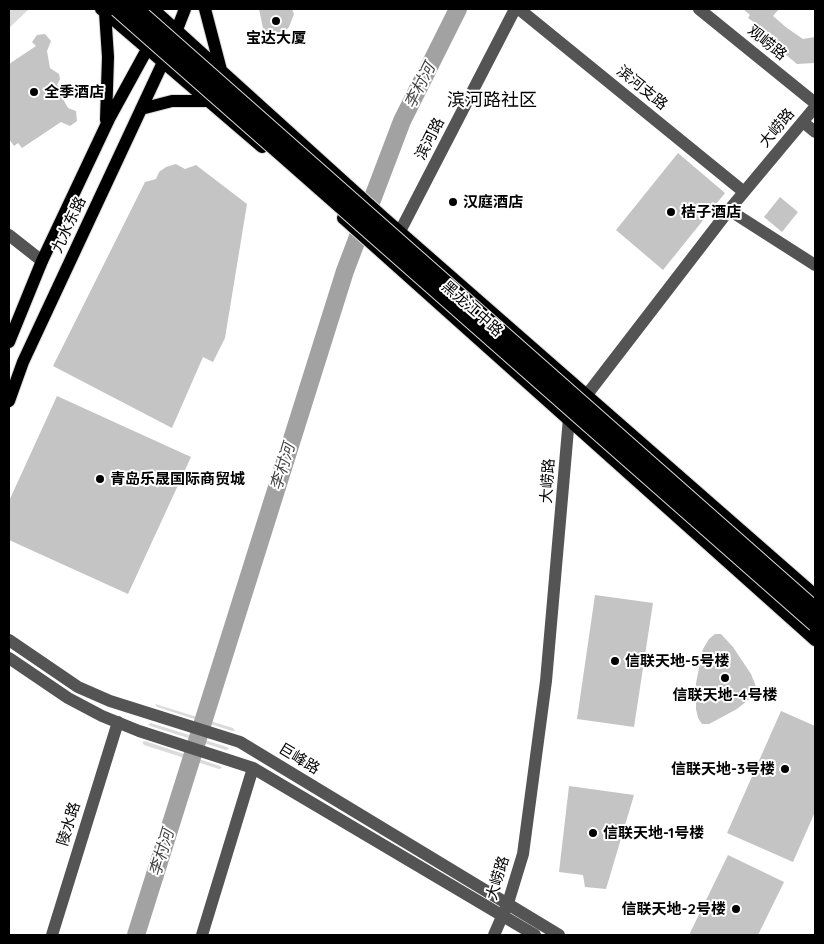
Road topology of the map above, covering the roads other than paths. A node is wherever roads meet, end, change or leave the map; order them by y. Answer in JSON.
{"nodes":[{"id":1,"x":136,"y":9,"type":"edge"},
{"id":2,"x":185,"y":9,"type":"edge"},
{"id":3,"x":205,"y":9,"type":"edge"},
{"id":4,"x":515,"y":9,"type":"edge"},
{"id":5,"x":519,"y":9,"type":"edge"},
{"id":6,"x":699,"y":9,"type":"edge"},
{"id":7,"x":107,"y":10,"type":"edge"},
{"id":8,"x":160,"y":11,"type":"edge"},
{"id":9,"x":176,"y":29,"type":"junction"},
{"id":10,"x":148,"y":50,"type":"junction"},
{"id":11,"x":163,"y":63,"type":"junction"},
{"id":12,"x":221,"y":70,"type":"junction"},
{"id":13,"x":208,"y":100,"type":"junction"},
{"id":14,"x":815,"y":103,"type":"edge"},
{"id":15,"x":815,"y":107,"type":"edge"},
{"id":16,"x":141,"y":109,"type":"junction"},
{"id":17,"x":803,"y":122,"type":"junction"},
{"id":18,"x":106,"y":126,"type":"junction"},
{"id":19,"x":815,"y":132,"type":"edge"},
{"id":20,"x":744,"y":192,"type":"junction"},
{"id":21,"x":729,"y":210,"type":"junction"},
{"id":22,"x":400,"y":231,"type":"junction"},
{"id":23,"x":9,"y":235,"type":"edge"},
{"id":24,"x":386,"y":256,"type":"junction"},
{"id":25,"x":42,"y":261,"type":"junction"},
{"id":26,"x":815,"y":265,"type":"edge"},
{"id":27,"x":9,"y":342,"type":"edge"},
{"id":28,"x":586,"y":395,"type":"junction"},
{"id":29,"x":9,"y":401,"type":"edge"},
{"id":30,"x":569,"y":418,"type":"junction"},
{"id":31,"x":815,"y":595,"type":"edge"},
{"id":32,"x":815,"y":609,"type":"edge"},
{"id":33,"x":815,"y":624,"type":"edge"},
{"id":34,"x":9,"y":640,"type":"edge"},
{"id":35,"x":815,"y":640,"type":"edge"},
{"id":36,"x":9,"y":658,"type":"edge"},
{"id":37,"x":118,"y":722,"type":"junction"},
{"id":38,"x":253,"y":768,"type":"junction"},
{"id":39,"x":508,"y":903,"type":"junction"},
{"id":40,"x":503,"y":915,"type":"junction"},
{"id":41,"x":52,"y":935,"type":"edge"},
{"id":42,"x":202,"y":935,"type":"edge"},
{"id":43,"x":494,"y":935,"type":"edge"},
{"id":44,"x":535,"y":935,"type":"edge"},
{"id":45,"x":559,"y":935,"type":"edge"}],
"edges":[{"from":1,"to":32,"type":"highway","name":"黑龙江中路","bridge":true},
{"from":2,"to":9,"type":"main road","name":"九水东路"},
{"from":3,"to":12,"type":"main road"},
{"from":4,"to":22,"type":"street","name":"滨河路"},
{"from":5,"to":20,"type":"street","name":"滨河支路"},
{"from":6,"to":14,"type":"street","name":"观崂路"},
{"from":7,"to":10,"type":"main road","name":"黑龙江中路"},
{"from":7,"to":18,"type":"main road"},
{"from":7,"to":33,"type":"highway","name":"黑龙江中路","bridge":true},
{"from":8,"to":9,"type":"main road","name":"黑龙江中路"},
{"from":8,"to":10,"type":"main road","name":"九水东路"},
{"from":9,"to":11,"type":"main road","name":"九水东路"},
{"from":9,"to":12,"type":"main road","name":"黑龙江中路"},
{"from":10,"to":11,"type":"main road","name":"黑龙江中路"},
{"from":10,"to":18,"type":"main road","name":"九水东路"},
{"from":11,"to":13,"type":"main road","name":"黑龙江中路"},
{"from":11,"to":16,"type":"main road","name":"九水东路"},
{"from":12,"to":22,"type":"main road","name":"黑龙江中路"},
{"from":13,"to":16,"type":"main road"},
{"from":13,"to":24,"type":"main road","name":"黑龙江中路"},
{"from":15,"to":17,"type":"street","name":"大崂路"},
{"from":16,"to":29,"type":"main road","name":"九水东路"},
{"from":17,"to":19,"type":"street"},
{"from":17,"to":20,"type":"street","name":"大崂路"},
{"from":18,"to":25,"type":"main road","name":"九水东路"},
{"from":20,"to":21,"type":"street","name":"大崂路"},
{"from":21,"to":26,"type":"street"},
{"from":21,"to":28,"type":"street","name":"大崂路"},
{"from":22,"to":24,"type":"street","name":"滨河路"},
{"from":22,"to":28,"type":"main road","name":"黑龙江中路"},
{"from":23,"to":25,"type":"street"},
{"from":24,"to":30,"type":"main road","name":"黑龙江中路"},
{"from":25,"to":27,"type":"main road","name":"九水东路"},
{"from":28,"to":30,"type":"street","name":"大崂路"},
{"from":28,"to":31,"type":"main road","name":"黑龙江中路"},
{"from":30,"to":35,"type":"main road","name":"黑龙江中路"},
{"from":30,"to":39,"type":"street","name":"大崂路"},
{"from":34,"to":39,"type":"street","name":"巨峰路"},
{"from":36,"to":37,"type":"street","name":"巨峰路"},
{"from":37,"to":38,"type":"street","name":"巨峰路"},
{"from":37,"to":41,"type":"street","name":"陵水路"},
{"from":38,"to":40,"type":"street","name":"巨峰路"},
{"from":38,"to":42,"type":"street"},
{"from":39,"to":40,"type":"street","name":"大崂路"},
{"from":39,"to":45,"type":"street","name":"巨峰路"},
{"from":40,"to":43,"type":"street","name":"大崂路"},
{"from":40,"to":44,"type":"street","name":"巨峰路"}]}
